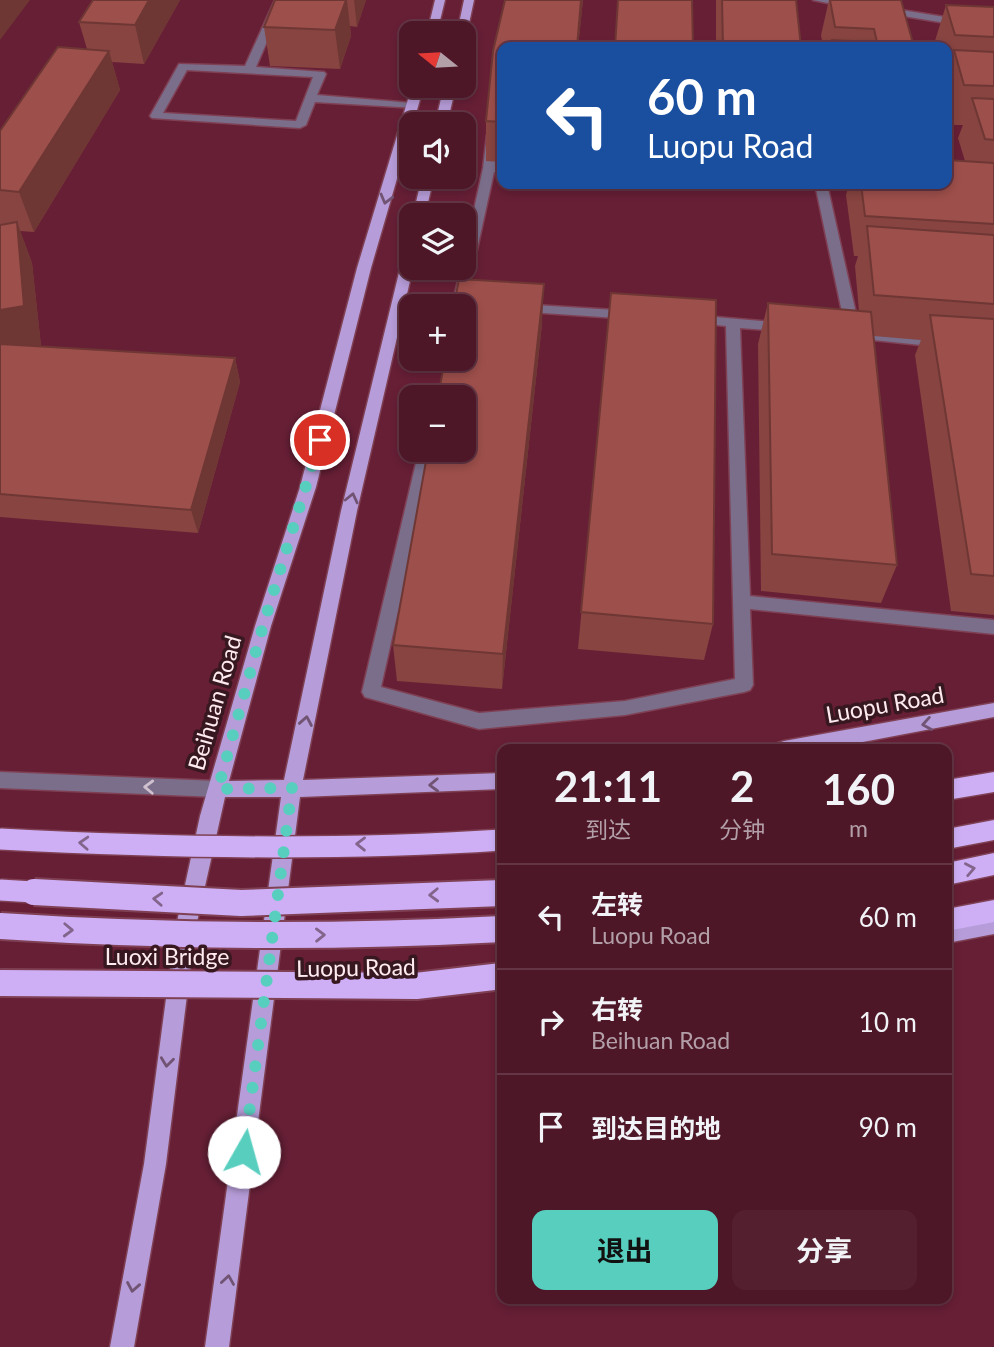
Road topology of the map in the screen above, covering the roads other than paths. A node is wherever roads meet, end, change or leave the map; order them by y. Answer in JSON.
{"nodes":[{"id":1,"x":280,"y":0,"type":"edge"},
{"id":2,"x":440,"y":0,"type":"edge"},
{"id":3,"x":469,"y":0,"type":"edge"},
{"id":4,"x":818,"y":0,"type":"edge"},
{"id":5,"x":859,"y":6,"type":"edge"},
{"id":6,"x":872,"y":9,"type":"edge"},
{"id":7,"x":435,"y":21,"type":"edge"},
{"id":8,"x":464,"y":21,"type":"edge"},
{"id":9,"x":994,"y":28,"type":"edge"},
{"id":10,"x":249,"y":70,"type":"junction"},
{"id":11,"x":311,"y":98,"type":"junction"},
{"id":12,"x":414,"y":98,"type":"edge"},
{"id":13,"x":412,"y":106,"type":"junction"},
{"id":14,"x":491,"y":129,"type":"edge"},
{"id":15,"x":495,"y":169,"type":"edge"},
{"id":16,"x":822,"y":189,"type":"edge"},
{"id":17,"x":476,"y":222,"type":"edge"},
{"id":18,"x":403,"y":280,"type":"edge"},
{"id":19,"x":500,"y":306,"type":"edge"},
{"id":20,"x":651,"y":316,"type":"edge"},
{"id":21,"x":678,"y":318,"type":"edge"},
{"id":22,"x":733,"y":321,"type":"junction"},
{"id":23,"x":800,"y":329,"type":"edge"},
{"id":24,"x":956,"y":346,"type":"edge"},
{"id":25,"x":423,"y":462,"type":"edge"},
{"id":26,"x":741,"y":602,"type":"junction"},
{"id":27,"x":994,"y":627,"type":"edge"},
{"id":28,"x":994,"y":710,"type":"edge"},
{"id":29,"x":811,"y":744,"type":"edge"},
{"id":30,"x":0,"y":780,"type":"edge"},
{"id":31,"x":497,"y":781,"type":"edge"},
{"id":32,"x":994,"y":782,"type":"edge"},
{"id":33,"x":292,"y":788,"type":"junction"},
{"id":34,"x":218,"y":789,"type":"junction"},
{"id":35,"x":952,"y":789,"type":"edge"},
{"id":36,"x":994,"y":830,"type":"edge"},
{"id":37,"x":952,"y":838,"type":"edge"},
{"id":38,"x":0,"y":839,"type":"edge"},
{"id":39,"x":497,"y":840,"type":"edge"},
{"id":40,"x":994,"y":864,"type":"edge"},
{"id":41,"x":952,"y":873,"type":"edge"},
{"id":42,"x":0,"y":890,"type":"edge"},
{"id":43,"x":497,"y":893,"type":"edge"},
{"id":44,"x":994,"y":911,"type":"edge"},
{"id":45,"x":952,"y":919,"type":"edge"},
{"id":46,"x":994,"y":924,"type":"edge"},
{"id":47,"x":0,"y":926,"type":"edge"},
{"id":48,"x":497,"y":929,"type":"edge"},
{"id":49,"x":952,"y":932,"type":"edge"},
{"id":50,"x":497,"y":977,"type":"edge"},
{"id":51,"x":0,"y":983,"type":"edge"},
{"id":52,"x":497,"y":985,"type":"edge"},
{"id":53,"x":0,"y":990,"type":"edge"},
{"id":54,"x":177,"y":995,"type":"junction"},
{"id":55,"x":264,"y":996,"type":"junction"},
{"id":56,"x":122,"y":1347,"type":"edge"},
{"id":57,"x":217,"y":1347,"type":"edge"}],
"edges":[{"from":1,"to":10,"type":"street"},
{"from":2,"to":7,"type":"main road"},
{"from":3,"to":8,"type":"main road"},
{"from":4,"to":5,"type":"street"},
{"from":6,"to":9,"type":"street"},
{"from":10,"to":11,"type":"street"},
{"from":10,"to":11,"type":"street"},
{"from":11,"to":13,"type":"street"},
{"from":12,"to":13,"type":"main road","name":"Beihuan Road"},
{"from":13,"to":34,"type":"main road","name":"Beihuan Road","one_way":true},
{"from":14,"to":15,"type":"street"},
{"from":15,"to":17,"type":"street"},
{"from":16,"to":24,"type":"street"},
{"from":33,"to":18,"type":"main road","one_way":true},
{"from":19,"to":20,"type":"street"},
{"from":21,"to":22,"type":"street"},
{"from":22,"to":23,"type":"street"},
{"from":22,"to":26,"type":"street"},
{"from":25,"to":26,"type":"street"},
{"from":26,"to":27,"type":"street"},
{"from":28,"to":29,"type":"main road","name":"Luopu Road","one_way":true},
{"from":34,"to":30,"type":"street","one_way":true},
{"from":31,"to":33,"type":"main road","one_way":true},
{"from":32,"to":35,"type":"highway"},
{"from":33,"to":34,"type":"main road"},
{"from":33,"to":55,"type":"main road"},
{"from":34,"to":54,"type":"main road","name":"Beihuan Road"},
{"from":36,"to":37,"type":"highway"},
{"from":39,"to":38,"type":"highway","one_way":true,"bridge":true},
{"from":41,"to":40,"type":"highway","one_way":true},
{"from":43,"to":42,"type":"highway","one_way":true,"bridge":true},
{"from":44,"to":45,"type":"highway"},
{"from":46,"to":49,"type":"main road"},
{"from":47,"to":48,"type":"highway","name":"Luoxi Bridge","one_way":true,"bridge":true},
{"from":50,"to":51,"type":"highway","name":"Luoxi Bridge","bridge":true},
{"from":52,"to":55,"type":"main road","name":"Luopu Road"},
{"from":53,"to":54,"type":"street","name":"Luopu Road"},
{"from":54,"to":55,"type":"main road","name":"Luopu Road"},
{"from":54,"to":56,"type":"main road","name":"Beihuan Road","one_way":true},
{"from":57,"to":55,"type":"main road","one_way":true}]}
